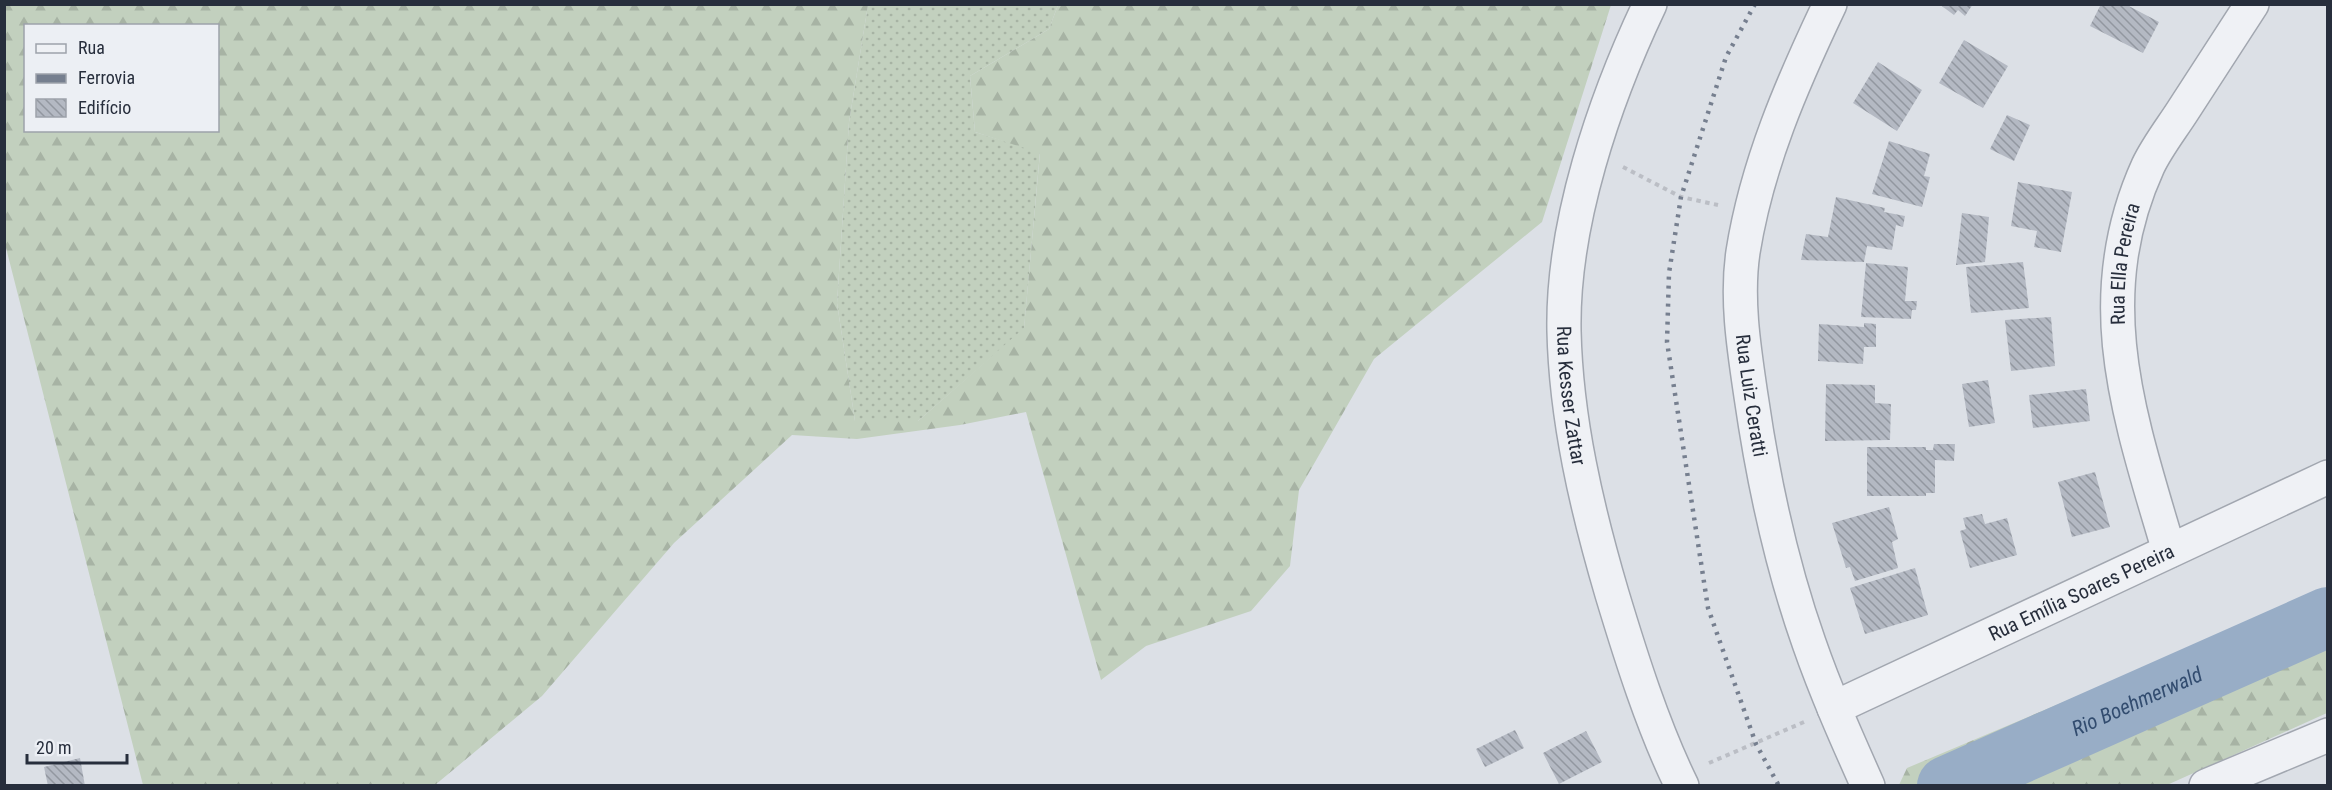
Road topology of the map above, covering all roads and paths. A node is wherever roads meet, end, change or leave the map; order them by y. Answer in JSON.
{"nodes":[{"id":1,"x":1650,"y":4,"type":"edge"},
{"id":2,"x":1830,"y":4,"type":"edge"},
{"id":3,"x":2252,"y":4,"type":"edge"},
{"id":4,"x":1593,"y":151,"type":"junction"},
{"id":5,"x":1751,"y":212,"type":"junction"},
{"id":6,"x":2328,"y":477,"type":"edge"},
{"id":7,"x":2169,"y":551,"type":"junction"},
{"id":8,"x":1834,"y":708,"type":"junction"},
{"id":9,"x":2328,"y":735,"type":"edge"},
{"id":10,"x":1675,"y":782,"type":"edge"},
{"id":11,"x":1868,"y":786,"type":"edge"},
{"id":12,"x":2206,"y":786,"type":"edge"}],
"edges":[{"from":1,"to":4,"type":"street","name":"Rua Kesser Zattar"},
{"from":2,"to":5,"type":"street","name":"Rua Luiz Ceratti"},
{"from":3,"to":7,"type":"street","name":"Rua Ella Pereira"},
{"from":4,"to":5,"type":"path"},
{"from":4,"to":10,"type":"street","name":"Rua Kesser Zattar"},
{"from":5,"to":8,"type":"street","name":"Rua Luiz Ceratti"},
{"from":6,"to":7,"type":"street","name":"Rua Emília Soares Pereira"},
{"from":7,"to":8,"type":"street","name":"Rua Emília Soares Pereira"},
{"from":8,"to":10,"type":"path"},
{"from":8,"to":11,"type":"street","name":"Rua Luiz Ceratti"},
{"from":9,"to":12,"type":"street"}]}
